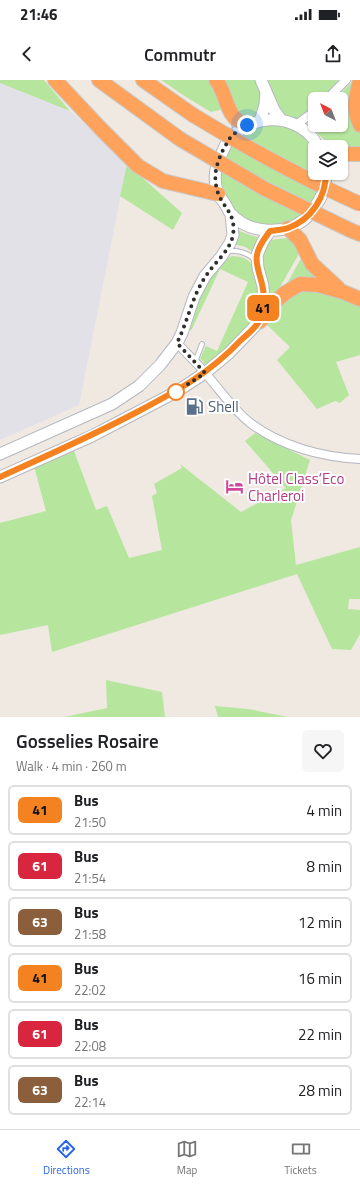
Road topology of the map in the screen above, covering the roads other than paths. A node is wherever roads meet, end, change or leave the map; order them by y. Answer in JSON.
{"nodes":[{"id":1,"x":55,"y":80,"type":"edge"},
{"id":2,"x":99,"y":80,"type":"edge"},
{"id":3,"x":143,"y":80,"type":"edge"},
{"id":4,"x":216,"y":80,"type":"edge"},
{"id":5,"x":261,"y":80,"type":"edge"},
{"id":6,"x":346,"y":80,"type":"edge"},
{"id":7,"x":360,"y":80,"type":"edge"},
{"id":8,"x":266,"y":91,"type":"junction"},
{"id":9,"x":334,"y":92,"type":"edge"},
{"id":10,"x":308,"y":116,"type":"edge"},
{"id":11,"x":281,"y":120,"type":"junction"},
{"id":12,"x":260,"y":121,"type":"junction"},
{"id":13,"x":247,"y":125,"type":"junction"},
{"id":14,"x":296,"y":125,"type":"junction"},
{"id":15,"x":360,"y":125,"type":"edge"},
{"id":16,"x":311,"y":132,"type":"edge"},
{"id":17,"x":310,"y":135,"type":"junction"},
{"id":18,"x":313,"y":140,"type":"edge"},
{"id":19,"x":348,"y":154,"type":"edge"},
{"id":20,"x":360,"y":154,"type":"edge"},
{"id":21,"x":326,"y":180,"type":"edge"},
{"id":22,"x":218,"y":194,"type":"junction"},
{"id":23,"x":360,"y":204,"type":"edge"},
{"id":24,"x":231,"y":214,"type":"junction"},
{"id":25,"x":288,"y":228,"type":"junction"},
{"id":26,"x":270,"y":231,"type":"junction"},
{"id":27,"x":355,"y":232,"type":"edge"},
{"id":28,"x":225,"y":251,"type":"junction"},
{"id":29,"x":258,"y":263,"type":"junction"},
{"id":30,"x":343,"y":292,"type":"junction"},
{"id":31,"x":360,"y":299,"type":"edge"},
{"id":32,"x":258,"y":322,"type":"junction"},
{"id":33,"x":177,"y":343,"type":"junction"},
{"id":34,"x":202,"y":344,"type":"dead end"},
{"id":35,"x":195,"y":362,"type":"junction"},
{"id":36,"x":205,"y":373,"type":"junction"},
{"id":37,"x":0,"y":454,"type":"edge"},
{"id":38,"x":360,"y":459,"type":"edge"},
{"id":39,"x":0,"y":476,"type":"edge"}],
"edges":[{"from":1,"to":22,"type":"highway"},
{"from":2,"to":27,"type":"highway","bridge":true},
{"from":3,"to":23,"type":"highway","bridge":true},
{"from":4,"to":13,"type":"highway"},
{"from":5,"to":8,"type":"main road"},
{"from":6,"to":9,"type":"street"},
{"from":7,"to":15,"type":"highway"},
{"from":8,"to":11,"type":"main road"},
{"from":8,"to":12,"type":"main road"},
{"from":10,"to":14,"type":"street"},
{"from":11,"to":12,"type":"main road"},
{"from":11,"to":14,"type":"main road"},
{"from":12,"to":13,"type":"main road"},
{"from":13,"to":22,"type":"main road"},
{"from":14,"to":17,"type":"main road"},
{"from":16,"to":17,"type":"street"},
{"from":17,"to":18,"type":"main road"},
{"from":19,"to":20,"type":"highway"},
{"from":21,"to":25,"type":"main road"},
{"from":22,"to":24,"type":"main road"},
{"from":24,"to":26,"type":"main road"},
{"from":24,"to":28,"type":"main road"},
{"from":25,"to":26,"type":"main road"},
{"from":25,"to":30,"type":"highway"},
{"from":26,"to":29,"type":"main road"},
{"from":28,"to":29,"type":"lane"},
{"from":28,"to":33,"type":"main road"},
{"from":29,"to":32,"type":"main road"},
{"from":30,"to":31,"type":"highway"},
{"from":30,"to":32,"type":"highway"},
{"from":32,"to":36,"type":"main road"},
{"from":33,"to":35,"type":"street"},
{"from":33,"to":37,"type":"main road"},
{"from":34,"to":35,"type":"lane"},
{"from":35,"to":36,"type":"street"},
{"from":36,"to":38,"type":"street"},
{"from":36,"to":39,"type":"main road"}]}
